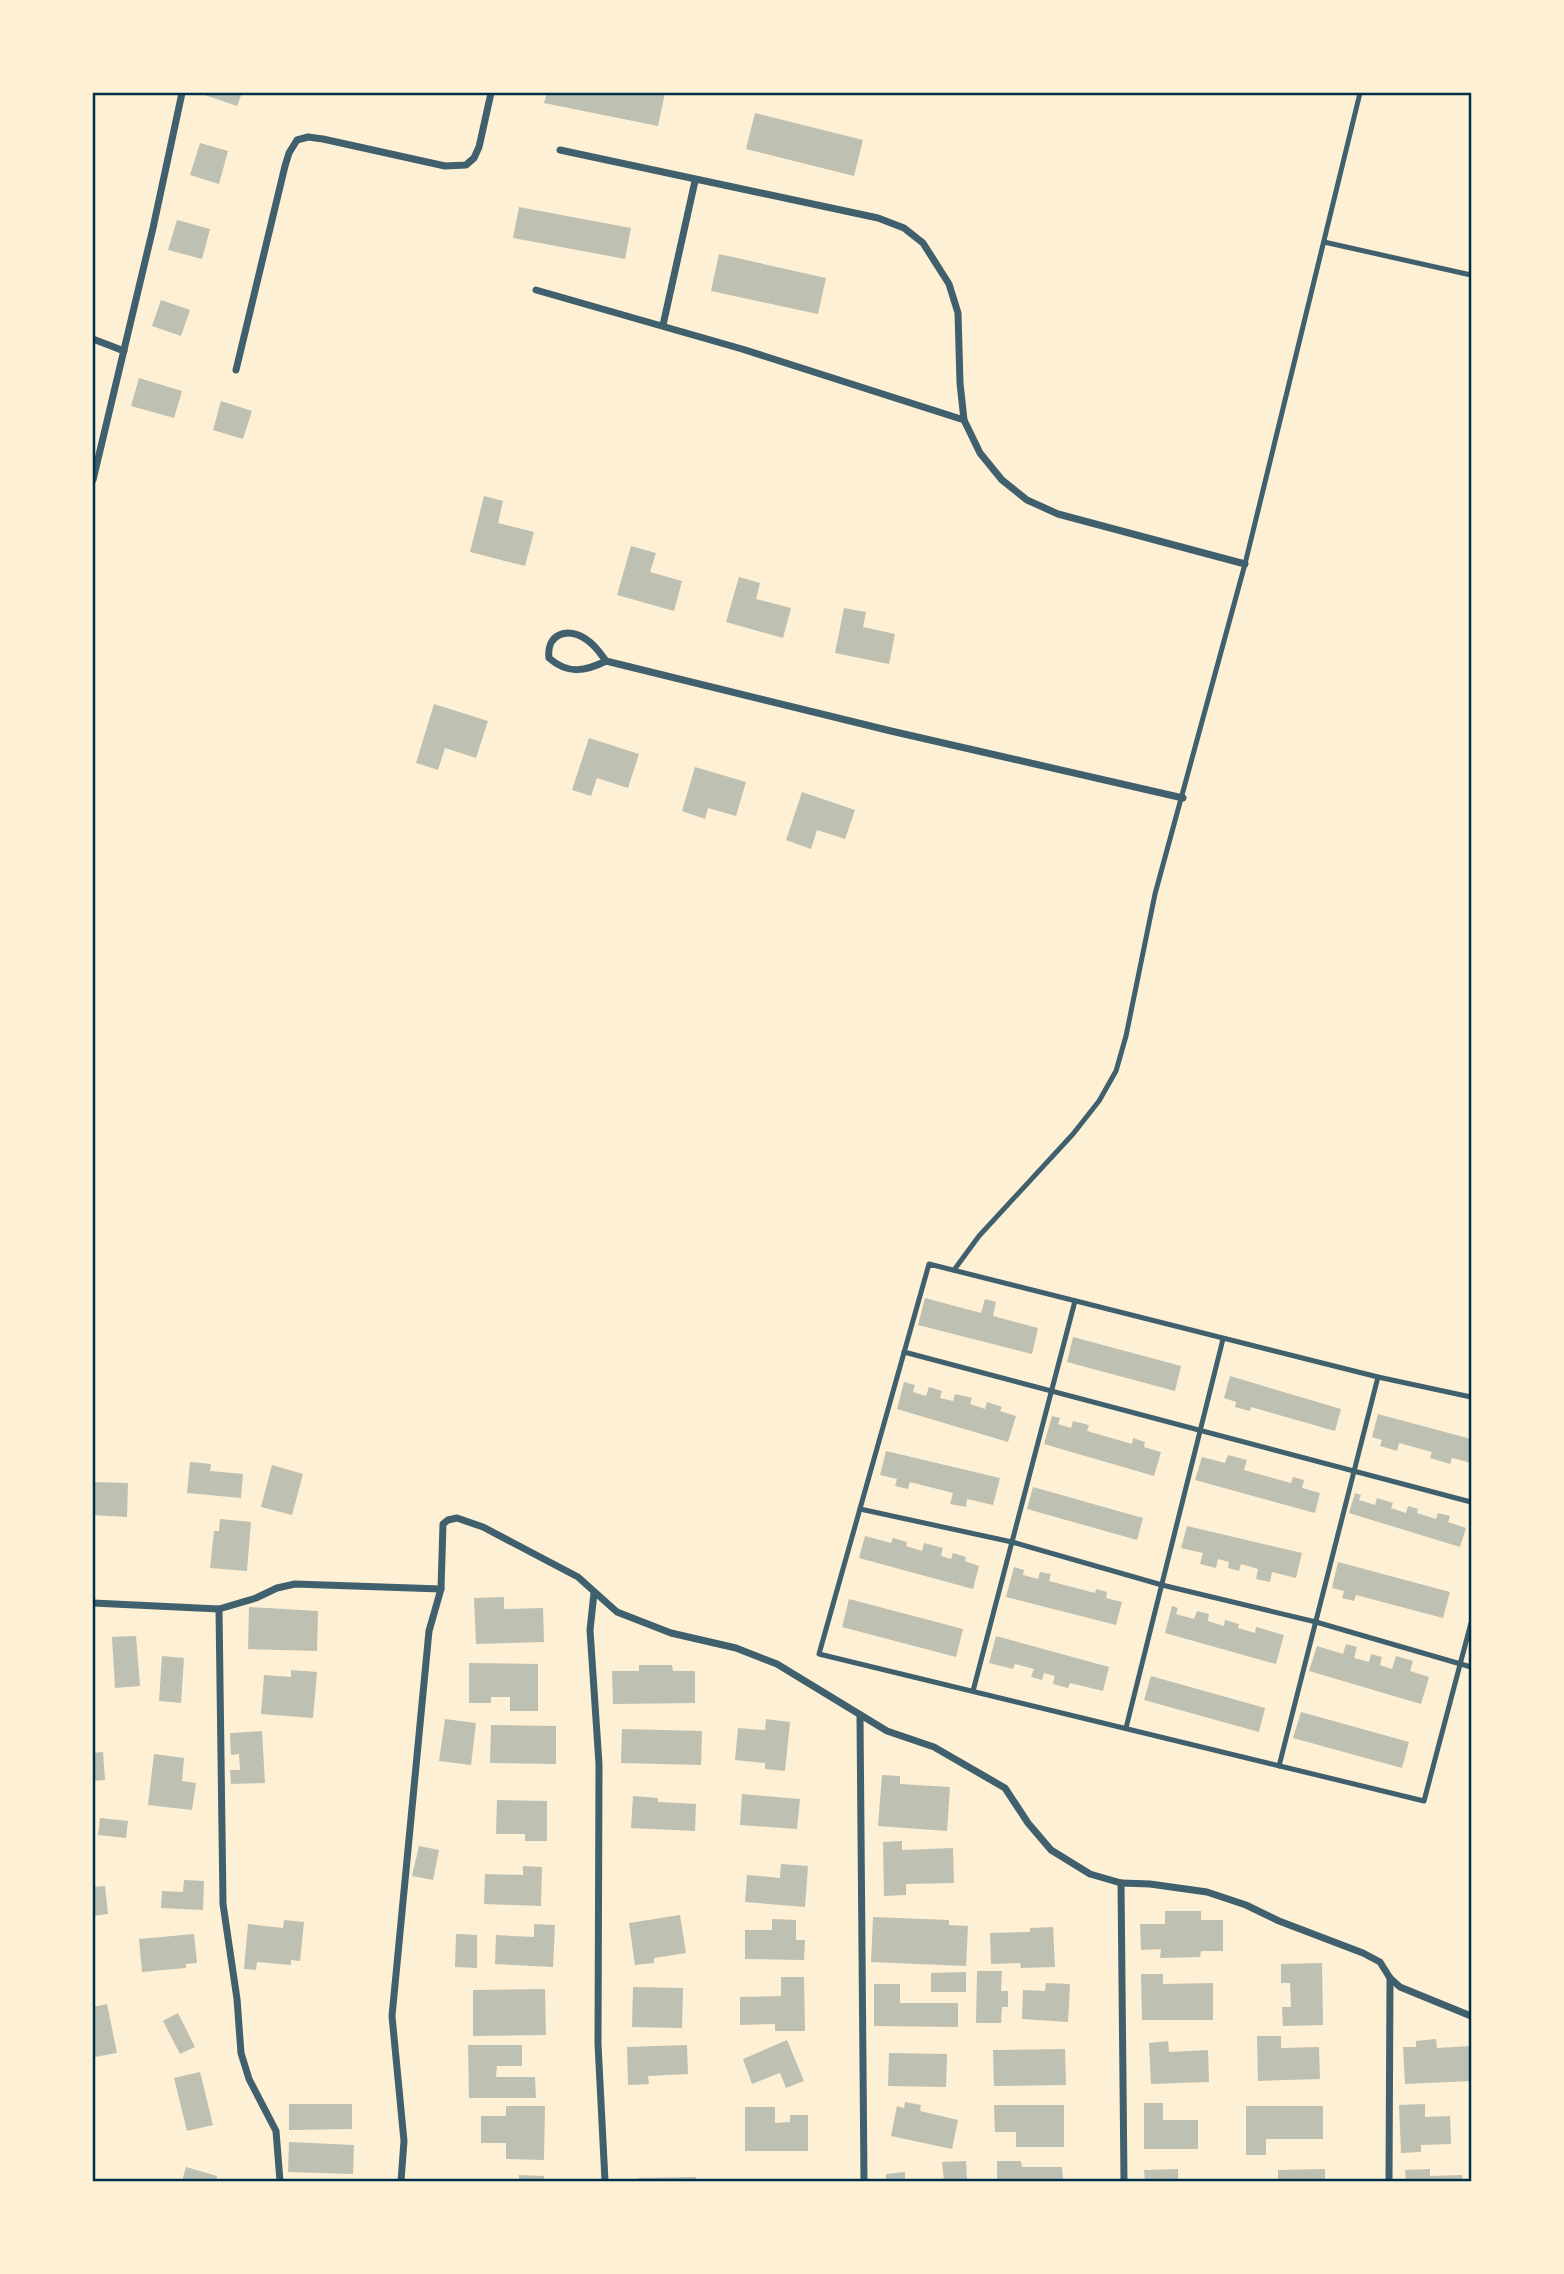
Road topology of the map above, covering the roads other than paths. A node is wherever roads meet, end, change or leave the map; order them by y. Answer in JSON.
{"nodes":[{"id":1,"x":182,"y":93,"type":"edge"},
{"id":2,"x":491,"y":93,"type":"edge"},
{"id":3,"x":1360,"y":93,"type":"edge"},
{"id":4,"x":560,"y":150,"type":"dead end"},
{"id":5,"x":695,"y":181,"type":"junction"},
{"id":6,"x":1324,"y":242,"type":"junction"},
{"id":7,"x":1471,"y":275,"type":"edge"},
{"id":8,"x":536,"y":290,"type":"dead end"},
{"id":9,"x":663,"y":325,"type":"junction"},
{"id":10,"x":93,"y":339,"type":"edge"},
{"id":11,"x":124,"y":351,"type":"junction"},
{"id":12,"x":236,"y":370,"type":"dead end"},
{"id":13,"x":964,"y":420,"type":"junction"},
{"id":14,"x":93,"y":480,"type":"edge"},
{"id":15,"x":1245,"y":564,"type":"junction"},
{"id":16,"x":607,"y":661,"type":"junction"},
{"id":17,"x":1183,"y":798,"type":"junction"},
{"id":18,"x":954,"y":1270,"type":"junction"},
{"id":19,"x":1075,"y":1301,"type":"junction"},
{"id":20,"x":1223,"y":1339,"type":"junction"},
{"id":21,"x":904,"y":1352,"type":"junction"},
{"id":22,"x":1378,"y":1377,"type":"junction"},
{"id":23,"x":1052,"y":1391,"type":"junction"},
{"id":24,"x":1471,"y":1397,"type":"edge"},
{"id":25,"x":1200,"y":1430,"type":"junction"},
{"id":26,"x":1354,"y":1472,"type":"junction"},
{"id":27,"x":1471,"y":1502,"type":"edge"},
{"id":28,"x":860,"y":1509,"type":"junction"},
{"id":29,"x":1012,"y":1542,"type":"junction"},
{"id":30,"x":1162,"y":1584,"type":"junction"},
{"id":31,"x":441,"y":1590,"type":"junction"},
{"id":32,"x":594,"y":1594,"type":"junction"},
{"id":33,"x":93,"y":1603,"type":"edge"},
{"id":34,"x":219,"y":1609,"type":"junction"},
{"id":35,"x":1316,"y":1622,"type":"junction"},
{"id":36,"x":1471,"y":1623,"type":"edge"},
{"id":37,"x":1461,"y":1664,"type":"junction"},
{"id":38,"x":1471,"y":1667,"type":"edge"},
{"id":39,"x":973,"y":1691,"type":"junction"},
{"id":40,"x":860,"y":1717,"type":"junction"},
{"id":41,"x":1126,"y":1728,"type":"junction"},
{"id":42,"x":1279,"y":1766,"type":"junction"},
{"id":43,"x":1121,"y":1883,"type":"junction"},
{"id":44,"x":1390,"y":1978,"type":"junction"},
{"id":45,"x":1471,"y":2017,"type":"edge"},
{"id":46,"x":279,"y":2181,"type":"edge"},
{"id":47,"x":401,"y":2181,"type":"edge"},
{"id":48,"x":605,"y":2181,"type":"edge"},
{"id":49,"x":864,"y":2181,"type":"edge"},
{"id":50,"x":1124,"y":2181,"type":"edge"},
{"id":51,"x":1389,"y":2181,"type":"edge"}],
"edges":[{"from":1,"to":11,"type":"street"},
{"from":2,"to":12,"type":"street"},
{"from":3,"to":6,"type":"lane"},
{"from":4,"to":5,"type":"street"},
{"from":5,"to":9,"type":"street"},
{"from":5,"to":13,"type":"street"},
{"from":6,"to":7,"type":"lane"},
{"from":6,"to":15,"type":"lane"},
{"from":8,"to":9,"type":"street"},
{"from":9,"to":13,"type":"street"},
{"from":10,"to":11,"type":"street"},
{"from":11,"to":14,"type":"street"},
{"from":13,"to":15,"type":"street"},
{"from":15,"to":17,"type":"lane"},
{"from":16,"to":16,"type":"street"},
{"from":16,"to":17,"type":"street"},
{"from":17,"to":18,"type":"lane"},
{"from":18,"to":19,"type":"lane"},
{"from":18,"to":21,"type":"lane"},
{"from":19,"to":20,"type":"lane"},
{"from":19,"to":23,"type":"lane"},
{"from":20,"to":22,"type":"lane"},
{"from":20,"to":25,"type":"lane"},
{"from":21,"to":23,"type":"lane"},
{"from":21,"to":28,"type":"lane"},
{"from":22,"to":24,"type":"lane"},
{"from":22,"to":26,"type":"lane"},
{"from":23,"to":25,"type":"lane"},
{"from":23,"to":29,"type":"lane"},
{"from":25,"to":26,"type":"lane"},
{"from":25,"to":30,"type":"lane"},
{"from":26,"to":27,"type":"lane"},
{"from":26,"to":35,"type":"lane"},
{"from":28,"to":29,"type":"lane"},
{"from":28,"to":39,"type":"lane"},
{"from":29,"to":30,"type":"lane"},
{"from":29,"to":39,"type":"lane"},
{"from":30,"to":35,"type":"lane"},
{"from":30,"to":41,"type":"lane"},
{"from":31,"to":32,"type":"street"},
{"from":31,"to":34,"type":"street"},
{"from":31,"to":47,"type":"street"},
{"from":32,"to":40,"type":"street"},
{"from":32,"to":48,"type":"street"},
{"from":33,"to":34,"type":"street"},
{"from":34,"to":46,"type":"street"},
{"from":35,"to":37,"type":"lane"},
{"from":35,"to":42,"type":"lane"},
{"from":36,"to":37,"type":"lane"},
{"from":37,"to":38,"type":"lane"},
{"from":37,"to":42,"type":"lane"},
{"from":39,"to":41,"type":"lane"},
{"from":40,"to":43,"type":"street"},
{"from":40,"to":49,"type":"street"},
{"from":41,"to":42,"type":"lane"},
{"from":43,"to":44,"type":"street"},
{"from":43,"to":50,"type":"street"},
{"from":44,"to":45,"type":"street"},
{"from":44,"to":51,"type":"street"}]}
